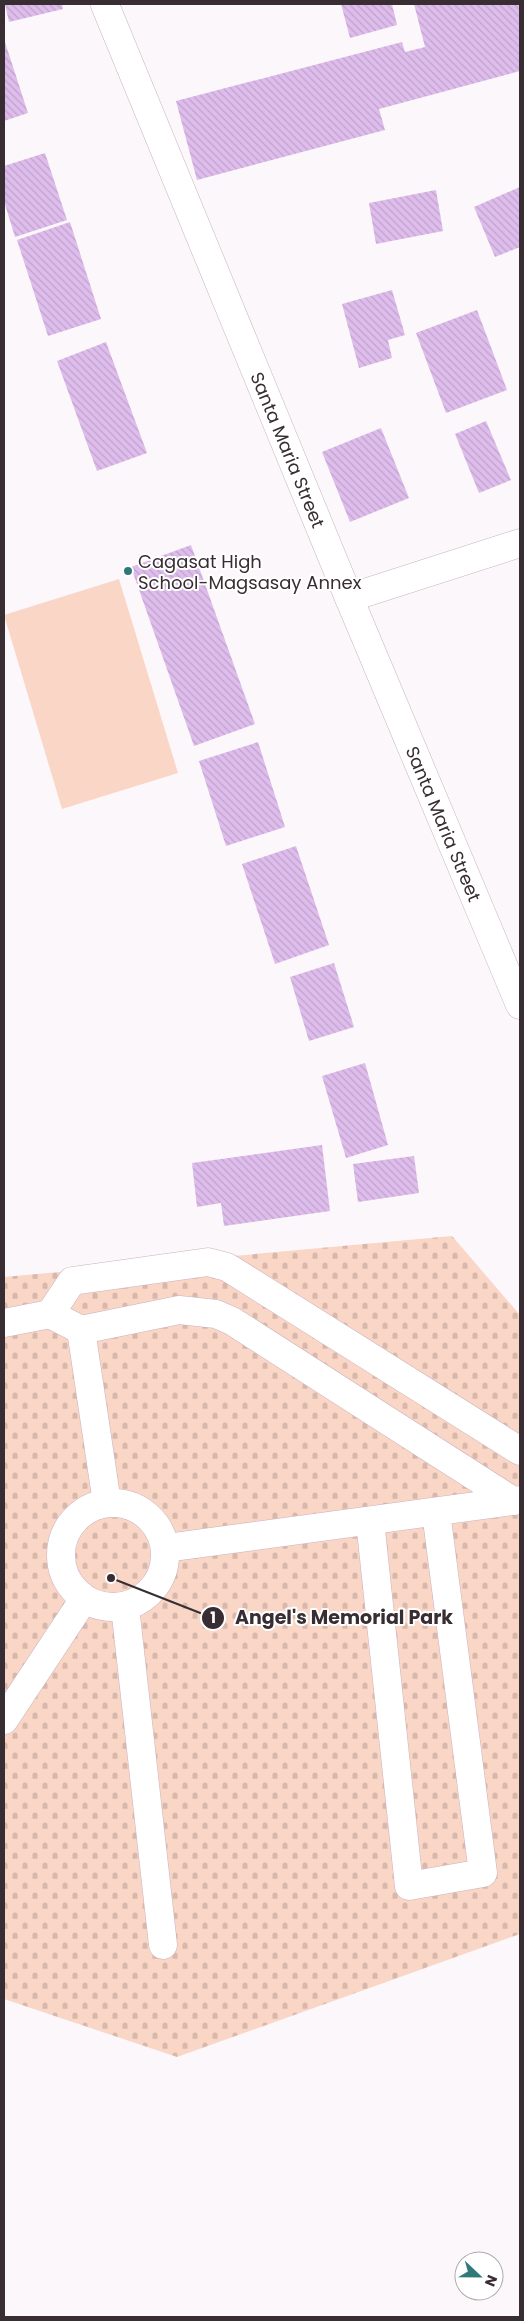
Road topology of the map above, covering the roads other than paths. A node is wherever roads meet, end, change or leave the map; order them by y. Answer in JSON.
{"nodes":[{"id":1,"x":105,"y":5,"type":"edge"},
{"id":2,"x":520,"y":543,"type":"edge"},
{"id":3,"x":349,"y":598,"type":"junction"},
{"id":4,"x":520,"y":1005,"type":"edge"},
{"id":5,"x":50,"y":1314,"type":"junction"},
{"id":6,"x":4,"y":1323,"type":"edge"},
{"id":7,"x":81,"y":1330,"type":"junction"},
{"id":8,"x":520,"y":1451,"type":"edge"},
{"id":9,"x":517,"y":1501,"type":"edge"},
{"id":10,"x":107,"y":1503,"type":"junction"},
{"id":11,"x":436,"y":1512,"type":"junction"},
{"id":12,"x":370,"y":1521,"type":"junction"},
{"id":13,"x":166,"y":1548,"type":"junction"},
{"id":14,"x":84,"y":1599,"type":"junction"},
{"id":15,"x":125,"y":1607,"type":"junction"},
{"id":16,"x":4,"y":1720,"type":"edge"},
{"id":17,"x":163,"y":1945,"type":"dead end"}],
"edges":[{"from":1,"to":3,"type":"street","name":"Santa Maria Street"},
{"from":2,"to":3,"type":"street"},
{"from":3,"to":4,"type":"street","name":"Santa Maria Street"},
{"from":5,"to":6,"type":"street"},
{"from":5,"to":7,"type":"street"},
{"from":5,"to":8,"type":"street"},
{"from":7,"to":9,"type":"street"},
{"from":7,"to":10,"type":"street"},
{"from":9,"to":11,"type":"street"},
{"from":10,"to":13,"type":"street"},
{"from":10,"to":14,"type":"street"},
{"from":11,"to":12,"type":"street"},
{"from":11,"to":12,"type":"street"},
{"from":12,"to":13,"type":"street"},
{"from":13,"to":15,"type":"street"},
{"from":14,"to":15,"type":"street"},
{"from":14,"to":16,"type":"street"},
{"from":15,"to":17,"type":"street"}]}
